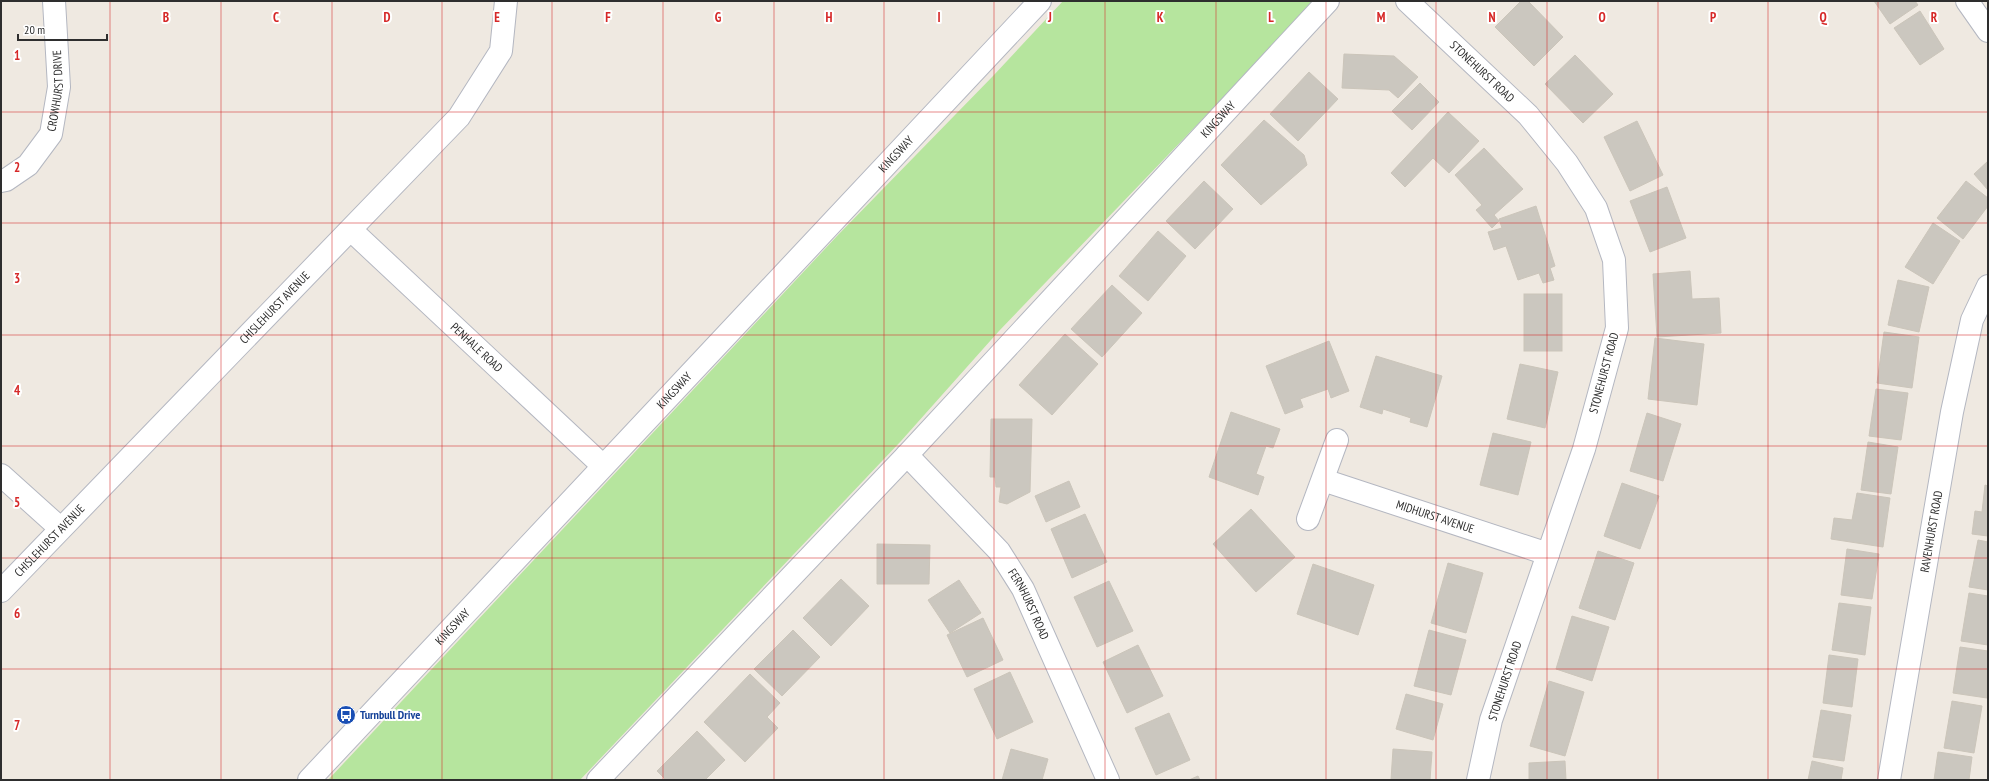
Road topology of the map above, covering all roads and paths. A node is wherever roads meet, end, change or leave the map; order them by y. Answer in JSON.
{"nodes":[{"id":1,"x":54,"y":1,"type":"edge"},
{"id":2,"x":506,"y":1,"type":"edge"},
{"id":3,"x":1040,"y":1,"type":"edge"},
{"id":4,"x":1328,"y":1,"type":"edge"},
{"id":5,"x":1407,"y":1,"type":"edge"},
{"id":6,"x":1967,"y":1,"type":"edge"},
{"id":7,"x":1988,"y":31,"type":"edge"},
{"id":8,"x":1,"y":181,"type":"edge"},
{"id":9,"x":351,"y":230,"type":"junction"},
{"id":10,"x":1988,"y":286,"type":"edge"},
{"id":11,"x":1337,"y":440,"type":"dead end"},
{"id":12,"x":907,"y":455,"type":"junction"},
{"id":13,"x":602,"y":466,"type":"junction"},
{"id":14,"x":1,"y":475,"type":"edge"},
{"id":15,"x":1323,"y":480,"type":"junction"},
{"id":16,"x":1308,"y":519,"type":"dead end"},
{"id":17,"x":60,"y":528,"type":"junction"},
{"id":18,"x":1548,"y":554,"type":"junction"},
{"id":19,"x":1,"y":591,"type":"edge"},
{"id":20,"x":309,"y":780,"type":"edge"},
{"id":21,"x":598,"y":780,"type":"edge"},
{"id":22,"x":1108,"y":780,"type":"edge"},
{"id":23,"x":1478,"y":780,"type":"edge"},
{"id":24,"x":1889,"y":780,"type":"edge"}],
"edges":[{"from":1,"to":8,"type":"street","name":"CROWHURST DRIVE"},
{"from":2,"to":9,"type":"street","name":"CHISLEHURST AVENUE"},
{"from":3,"to":13,"type":"street","name":"KINGSWAY"},
{"from":4,"to":12,"type":"street","name":"KINGSWAY"},
{"from":5,"to":18,"type":"street","name":"STONEHURST ROAD"},
{"from":6,"to":7,"type":"street"},
{"from":9,"to":13,"type":"street","name":"PENHALE ROAD"},
{"from":9,"to":17,"type":"street","name":"CHISLEHURST AVENUE"},
{"from":10,"to":24,"type":"street","name":"RAVENHURST ROAD"},
{"from":11,"to":15,"type":"street"},
{"from":12,"to":21,"type":"street","name":"KINGSWAY"},
{"from":12,"to":22,"type":"street","name":"FERNHURST ROAD"},
{"from":13,"to":20,"type":"street","name":"KINGSWAY"},
{"from":14,"to":17,"type":"street"},
{"from":15,"to":16,"type":"street"},
{"from":15,"to":18,"type":"street","name":"MIDHURST AVENUE"},
{"from":17,"to":19,"type":"street","name":"CHISLEHURST AVENUE"},
{"from":18,"to":23,"type":"street","name":"STONEHURST ROAD"}]}
